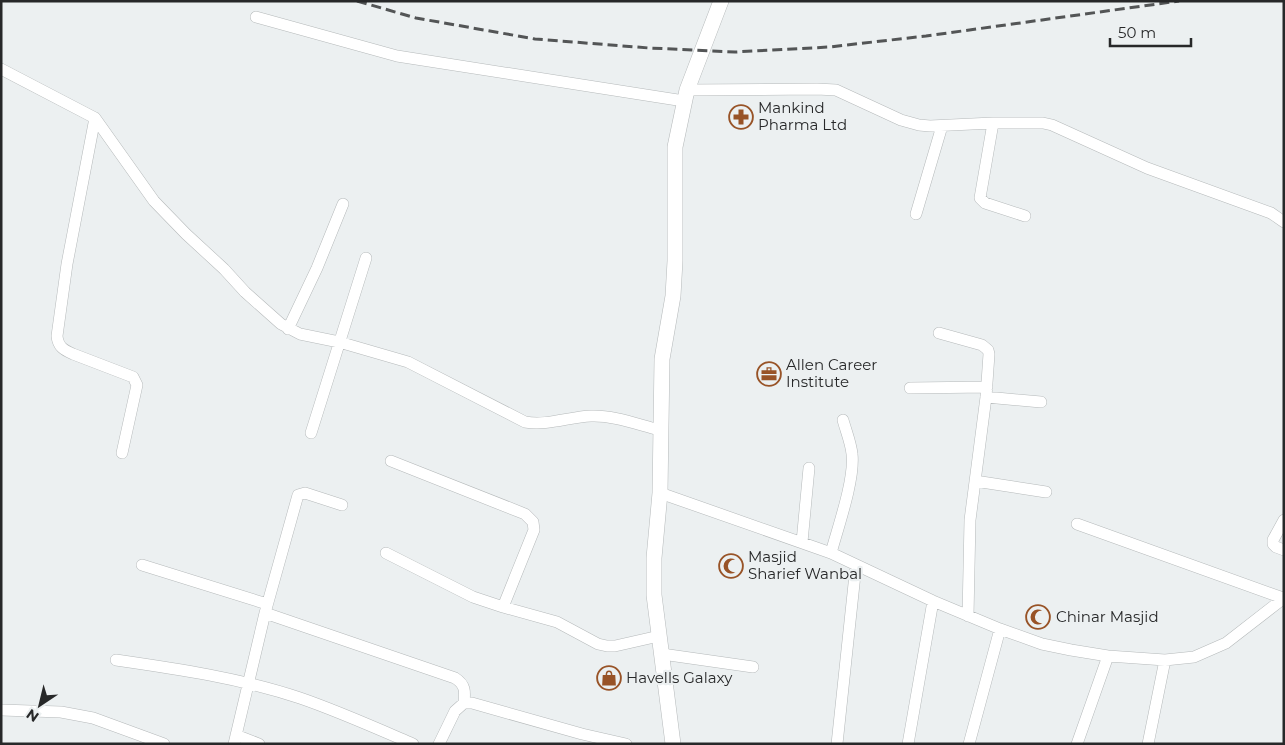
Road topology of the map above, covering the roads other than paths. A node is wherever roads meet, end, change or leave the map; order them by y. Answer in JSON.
{"nodes":[{"id":1,"x":721,"y":1,"type":"edge"},
{"id":2,"x":256,"y":17,"type":"dead end"},
{"id":3,"x":1,"y":69,"type":"edge"},
{"id":4,"x":686,"y":95,"type":"junction"},
{"id":5,"x":95,"y":118,"type":"junction"},
{"id":6,"x":993,"y":123,"type":"junction"},
{"id":7,"x":942,"y":126,"type":"junction"},
{"id":8,"x":343,"y":204,"type":"dead end"},
{"id":9,"x":916,"y":214,"type":"dead end"},
{"id":10,"x":1025,"y":216,"type":"dead end"},
{"id":11,"x":1284,"y":222,"type":"edge"},
{"id":12,"x":366,"y":258,"type":"dead end"},
{"id":13,"x":288,"y":329,"type":"junction"},
{"id":14,"x":939,"y":333,"type":"dead end"},
{"id":15,"x":339,"y":342,"type":"junction"},
{"id":16,"x":910,"y":388,"type":"dead end"},
{"id":17,"x":986,"y":392,"type":"junction"},
{"id":18,"x":1042,"y":402,"type":"dead end"},
{"id":19,"x":843,"y":420,"type":"dead end"},
{"id":20,"x":660,"y":430,"type":"junction"},
{"id":21,"x":311,"y":433,"type":"dead end"},
{"id":22,"x":122,"y":453,"type":"dead end"},
{"id":23,"x":391,"y":461,"type":"dead end"},
{"id":24,"x":809,"y":468,"type":"dead end"},
{"id":25,"x":975,"y":481,"type":"junction"},
{"id":26,"x":1046,"y":492,"type":"dead end"},
{"id":27,"x":660,"y":493,"type":"junction"},
{"id":28,"x":342,"y":505,"type":"dead end"},
{"id":29,"x":1284,"y":520,"type":"edge"},
{"id":30,"x":1077,"y":524,"type":"dead end"},
{"id":31,"x":802,"y":542,"type":"junction"},
{"id":32,"x":1284,"y":550,"type":"edge"},
{"id":33,"x":386,"y":553,"type":"dead end"},
{"id":34,"x":832,"y":553,"type":"junction"},
{"id":35,"x":142,"y":565,"type":"dead end"},
{"id":36,"x":856,"y":565,"type":"junction"},
{"id":37,"x":1284,"y":598,"type":"edge"},
{"id":38,"x":933,"y":601,"type":"junction"},
{"id":39,"x":503,"y":607,"type":"junction"},
{"id":40,"x":266,"y":609,"type":"junction"},
{"id":41,"x":968,"y":616,"type":"junction"},
{"id":42,"x":1000,"y":629,"type":"junction"},
{"id":43,"x":659,"y":636,"type":"junction"},
{"id":44,"x":662,"y":654,"type":"junction"},
{"id":45,"x":1108,"y":656,"type":"junction"},
{"id":46,"x":116,"y":660,"type":"dead end"},
{"id":47,"x":1165,"y":660,"type":"junction"},
{"id":48,"x":754,"y":667,"type":"dead end"},
{"id":49,"x":249,"y":684,"type":"junction"},
{"id":50,"x":464,"y":703,"type":"junction"},
{"id":51,"x":1,"y":710,"type":"edge"},
{"id":52,"x":235,"y":739,"type":"edge"},
{"id":53,"x":580,"y":739,"type":"edge"},
{"id":54,"x":164,"y":744,"type":"edge"},
{"id":55,"x":259,"y":744,"type":"edge"},
{"id":56,"x":414,"y":744,"type":"edge"},
{"id":57,"x":439,"y":744,"type":"edge"},
{"id":58,"x":626,"y":744,"type":"edge"},
{"id":59,"x":673,"y":744,"type":"edge"},
{"id":60,"x":837,"y":744,"type":"edge"},
{"id":61,"x":908,"y":744,"type":"edge"},
{"id":62,"x":969,"y":744,"type":"edge"},
{"id":63,"x":1077,"y":744,"type":"edge"},
{"id":64,"x":1148,"y":744,"type":"edge"}],
"edges":[{"from":1,"to":4,"type":"main road"},
{"from":2,"to":4,"type":"street"},
{"from":3,"to":5,"type":"street"},
{"from":4,"to":7,"type":"street"},
{"from":4,"to":20,"type":"main road"},
{"from":5,"to":13,"type":"street"},
{"from":5,"to":22,"type":"street"},
{"from":6,"to":7,"type":"street"},
{"from":6,"to":10,"type":"street"},
{"from":6,"to":11,"type":"street"},
{"from":7,"to":9,"type":"street"},
{"from":8,"to":13,"type":"street"},
{"from":12,"to":15,"type":"street"},
{"from":13,"to":15,"type":"street"},
{"from":14,"to":17,"type":"street"},
{"from":15,"to":20,"type":"street"},
{"from":15,"to":21,"type":"street"},
{"from":16,"to":17,"type":"street"},
{"from":17,"to":18,"type":"street"},
{"from":17,"to":25,"type":"street"},
{"from":19,"to":34,"type":"street"},
{"from":20,"to":27,"type":"main road"},
{"from":23,"to":39,"type":"street"},
{"from":24,"to":31,"type":"street"},
{"from":25,"to":26,"type":"street"},
{"from":25,"to":41,"type":"street"},
{"from":27,"to":31,"type":"street"},
{"from":27,"to":43,"type":"main road"},
{"from":28,"to":40,"type":"street"},
{"from":29,"to":32,"type":"street"},
{"from":30,"to":37,"type":"street"},
{"from":31,"to":34,"type":"street"},
{"from":33,"to":39,"type":"street"},
{"from":34,"to":36,"type":"street"},
{"from":35,"to":40,"type":"street"},
{"from":36,"to":38,"type":"street"},
{"from":36,"to":60,"type":"street"},
{"from":37,"to":47,"type":"street"},
{"from":38,"to":41,"type":"street"},
{"from":38,"to":61,"type":"street"},
{"from":39,"to":43,"type":"street"},
{"from":40,"to":49,"type":"street"},
{"from":40,"to":50,"type":"street"},
{"from":41,"to":42,"type":"street"},
{"from":42,"to":45,"type":"street"},
{"from":42,"to":62,"type":"street"},
{"from":43,"to":44,"type":"main road"},
{"from":44,"to":48,"type":"street"},
{"from":44,"to":59,"type":"main road"},
{"from":45,"to":47,"type":"street"},
{"from":45,"to":63,"type":"street"},
{"from":46,"to":49,"type":"street"},
{"from":47,"to":64,"type":"street"},
{"from":49,"to":52,"type":"street"},
{"from":49,"to":56,"type":"street"},
{"from":50,"to":53,"type":"street"},
{"from":50,"to":57,"type":"street"},
{"from":51,"to":54,"type":"street"},
{"from":52,"to":55,"type":"street"},
{"from":53,"to":58,"type":"street"}]}
